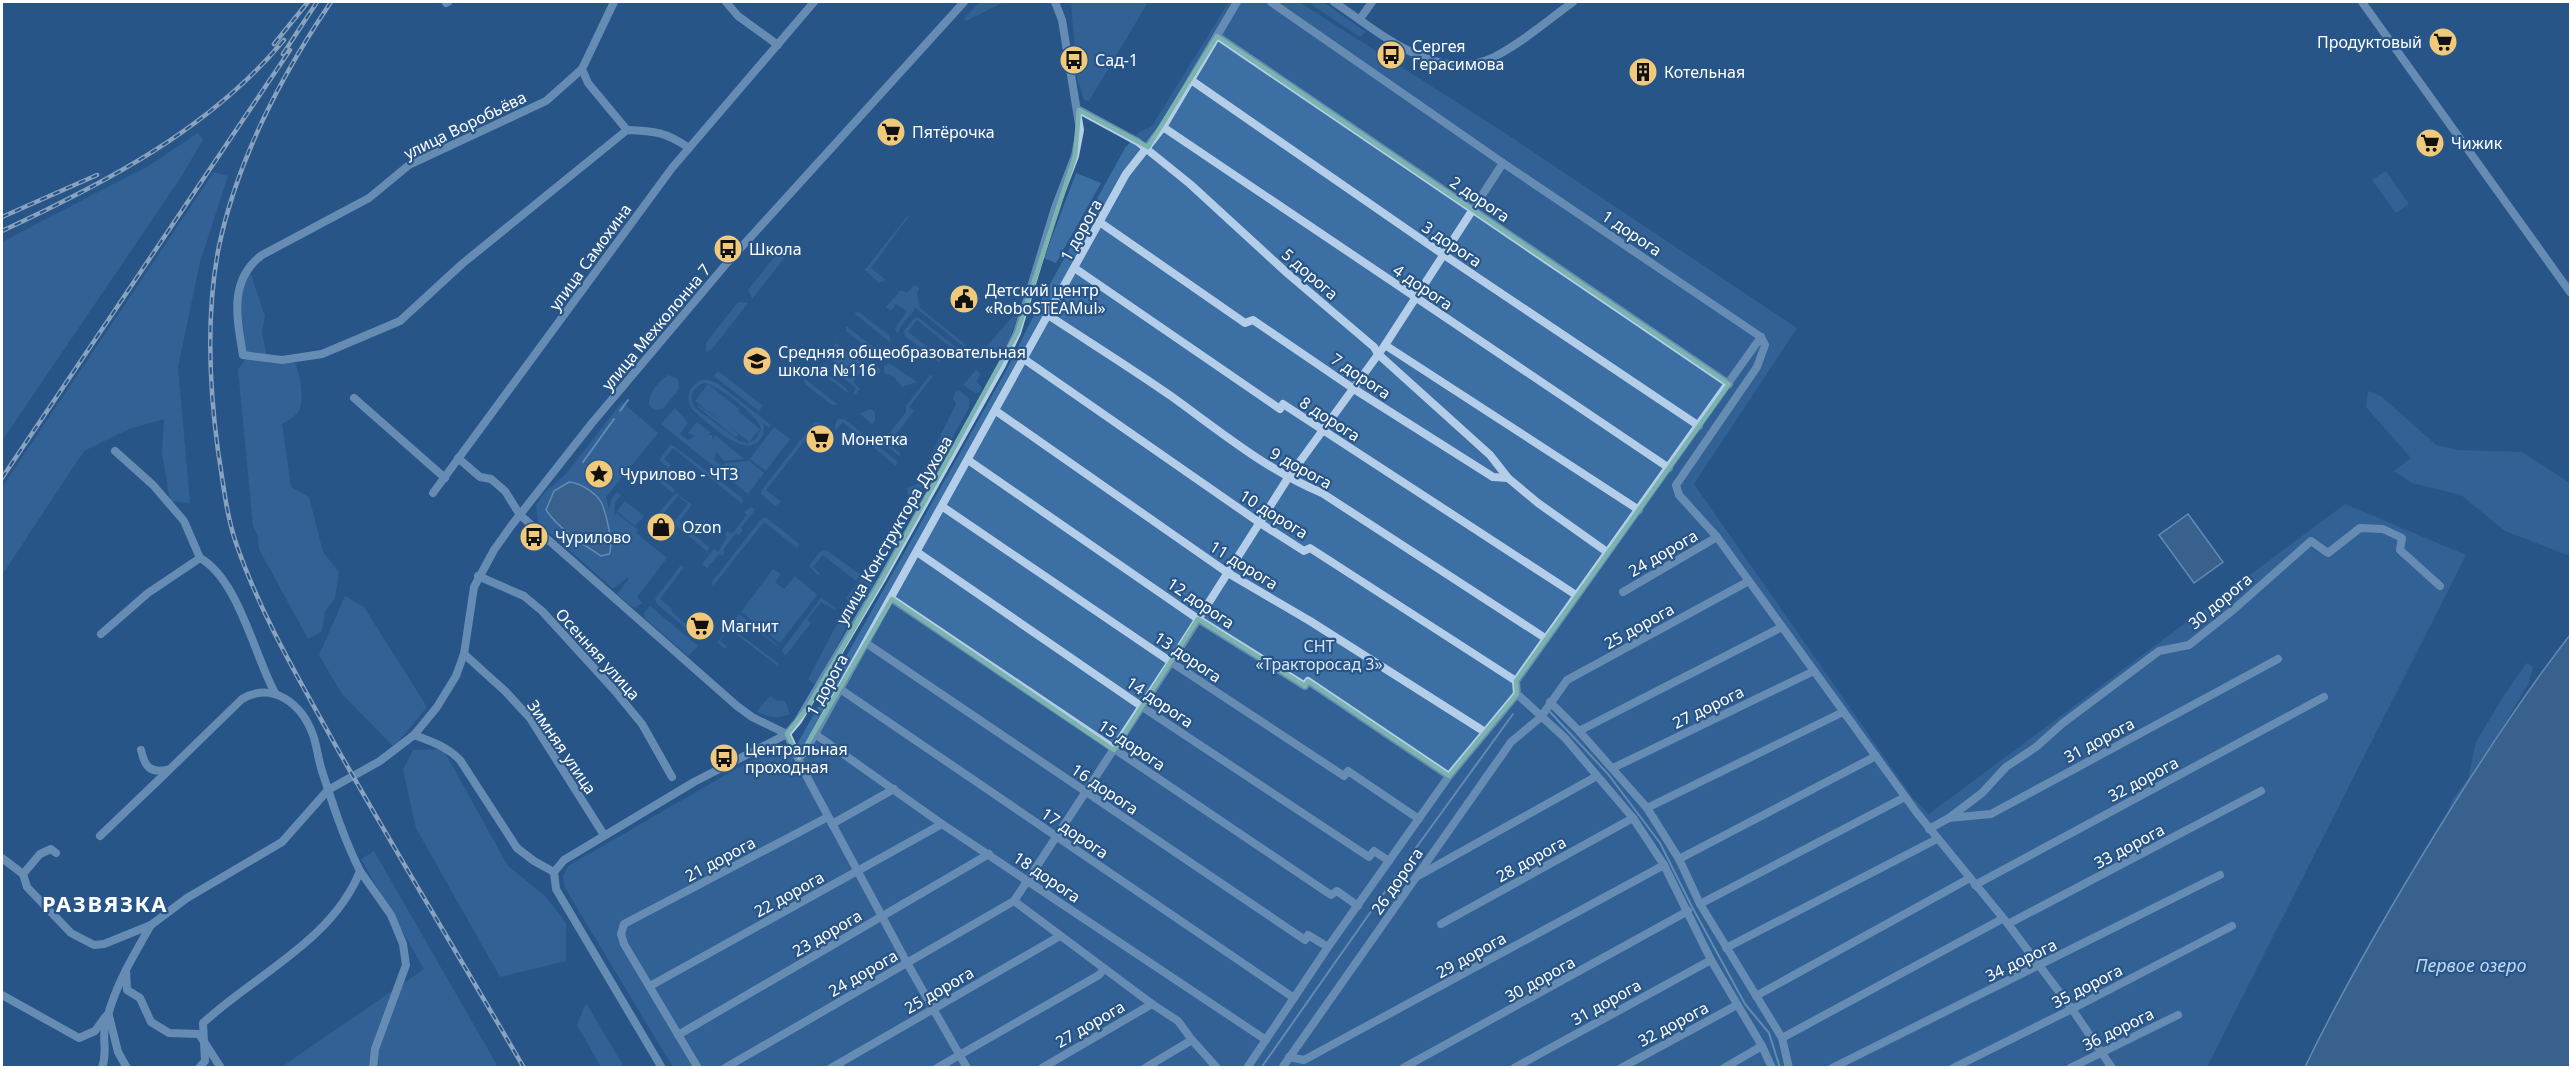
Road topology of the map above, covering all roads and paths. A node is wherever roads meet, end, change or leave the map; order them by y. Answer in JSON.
{"nodes":[{"id":1,"x":614,"y":2,"type":"edge"},
{"id":2,"x":726,"y":2,"type":"edge"},
{"id":3,"x":814,"y":2,"type":"edge"},
{"id":4,"x":964,"y":2,"type":"edge"},
{"id":5,"x":1055,"y":2,"type":"edge"},
{"id":6,"x":1237,"y":2,"type":"edge"},
{"id":7,"x":1271,"y":2,"type":"edge"},
{"id":8,"x":1334,"y":2,"type":"edge"},
{"id":9,"x":1372,"y":2,"type":"edge"},
{"id":10,"x":1573,"y":2,"type":"edge"},
{"id":11,"x":2362,"y":2,"type":"edge"},
{"id":12,"x":1360,"y":19,"type":"junction"},
{"id":13,"x":1216,"y":36,"type":"junction"},
{"id":14,"x":778,"y":45,"type":"junction"},
{"id":15,"x":582,"y":69,"type":"junction"},
{"id":16,"x":1191,"y":80,"type":"junction"},
{"id":17,"x":1079,"y":110,"type":"junction"},
{"id":18,"x":1163,"y":127,"type":"junction"},
{"id":19,"x":627,"y":130,"type":"junction"},
{"id":20,"x":689,"y":148,"type":"junction"},
{"id":21,"x":1146,"y":149,"type":"junction"},
{"id":22,"x":1503,"y":162,"type":"junction"},
{"id":23,"x":1473,"y":210,"type":"junction"},
{"id":24,"x":1101,"y":223,"type":"junction"},
{"id":25,"x":1444,"y":255,"type":"junction"},
{"id":26,"x":1076,"y":269,"type":"junction"},
{"id":27,"x":2571,"y":292,"type":"edge"},
{"id":28,"x":1415,"y":299,"type":"junction"},
{"id":29,"x":1048,"y":315,"type":"junction"},
{"id":30,"x":1761,"y":337,"type":"junction"},
{"id":31,"x":1385,"y":345,"type":"junction"},
{"id":32,"x":1378,"y":354,"type":"junction"},
{"id":33,"x":1024,"y":359,"type":"junction"},
{"id":34,"x":1729,"y":384,"type":"junction"},
{"id":35,"x":1354,"y":389,"type":"junction"},
{"id":36,"x":354,"y":398,"type":"dead end"},
{"id":37,"x":996,"y":411,"type":"junction"},
{"id":38,"x":1699,"y":426,"type":"junction"},
{"id":39,"x":1323,"y":431,"type":"junction"},
{"id":40,"x":115,"y":451,"type":"dead end"},
{"id":41,"x":458,"y":458,"type":"junction"},
{"id":42,"x":968,"y":460,"type":"junction"},
{"id":43,"x":1669,"y":468,"type":"junction"},
{"id":44,"x":445,"y":478,"type":"junction"},
{"id":45,"x":1288,"y":478,"type":"junction"},
{"id":46,"x":1508,"y":478,"type":"junction"},
{"id":47,"x":433,"y":493,"type":"dead end"},
{"id":48,"x":943,"y":507,"type":"junction"},
{"id":49,"x":1639,"y":510,"type":"junction"},
{"id":50,"x":520,"y":515,"type":"junction"},
{"id":51,"x":1260,"y":523,"type":"junction"},
{"id":52,"x":1717,"y":537,"type":"junction"},
{"id":53,"x":917,"y":552,"type":"junction"},
{"id":54,"x":1607,"y":552,"type":"junction"},
{"id":55,"x":200,"y":558,"type":"junction"},
{"id":56,"x":1228,"y":573,"type":"junction"},
{"id":57,"x":478,"y":576,"type":"junction"},
{"id":58,"x":1749,"y":581,"type":"junction"},
{"id":59,"x":2440,"y":585,"type":"dead end"},
{"id":60,"x":1623,"y":592,"type":"dead end"},
{"id":61,"x":1576,"y":595,"type":"junction"},
{"id":62,"x":892,"y":599,"type":"junction"},
{"id":63,"x":1198,"y":619,"type":"junction"},
{"id":64,"x":1782,"y":627,"type":"junction"},
{"id":65,"x":101,"y":634,"type":"dead end"},
{"id":66,"x":1545,"y":638,"type":"junction"},
{"id":67,"x":866,"y":643,"type":"junction"},
{"id":68,"x":464,"y":654,"type":"junction"},
{"id":69,"x":2278,"y":659,"type":"dead end"},
{"id":70,"x":1171,"y":662,"type":"junction"},
{"id":71,"x":1814,"y":671,"type":"junction"},
{"id":72,"x":1516,"y":681,"type":"junction"},
{"id":73,"x":840,"y":689,"type":"junction"},
{"id":74,"x":275,"y":693,"type":"junction"},
{"id":75,"x":1517,"y":694,"type":"junction"},
{"id":76,"x":2324,"y":697,"type":"dead end"},
{"id":77,"x":1550,"y":702,"type":"junction"},
{"id":78,"x":1141,"y":706,"type":"junction"},
{"id":79,"x":1843,"y":712,"type":"junction"},
{"id":80,"x":1541,"y":717,"type":"junction"},
{"id":81,"x":1579,"y":731,"type":"junction"},
{"id":82,"x":1485,"y":732,"type":"junction"},
{"id":83,"x":787,"y":734,"type":"junction"},
{"id":84,"x":815,"y":734,"type":"junction"},
{"id":85,"x":414,"y":735,"type":"junction"},
{"id":86,"x":141,"y":750,"type":"dead end"},
{"id":87,"x":1114,"y":750,"type":"junction"},
{"id":88,"x":1876,"y":756,"type":"junction"},
{"id":89,"x":799,"y":758,"type":"junction"},
{"id":90,"x":1613,"y":768,"type":"junction"},
{"id":91,"x":170,"y":769,"type":"junction"},
{"id":92,"x":1449,"y":776,"type":"junction"},
{"id":93,"x":1597,"y":776,"type":"junction"},
{"id":94,"x":672,"y":777,"type":"dead end"},
{"id":95,"x":328,"y":789,"type":"junction"},
{"id":96,"x":894,"y":789,"type":"junction"},
{"id":97,"x":1084,"y":791,"type":"junction"},
{"id":98,"x":2261,"y":791,"type":"dead end"},
{"id":99,"x":1905,"y":797,"type":"junction"},
{"id":100,"x":1647,"y":808,"type":"junction"},
{"id":101,"x":1633,"y":818,"type":"junction"},
{"id":102,"x":1949,"y":818,"type":"junction"},
{"id":103,"x":1419,"y":819,"type":"junction"},
{"id":104,"x":830,"y":820,"type":"junction"},
{"id":105,"x":942,"y":824,"type":"junction"},
{"id":106,"x":1929,"y":829,"type":"junction"},
{"id":107,"x":604,"y":835,"type":"junction"},
{"id":108,"x":100,"y":836,"type":"dead end"},
{"id":109,"x":1055,"y":836,"type":"junction"},
{"id":110,"x":1937,"y":839,"type":"junction"},
{"id":111,"x":56,"y":853,"type":"dead end"},
{"id":112,"x":989,"y":854,"type":"junction"},
{"id":113,"x":2,"y":858,"type":"edge"},
{"id":114,"x":1679,"y":859,"type":"junction"},
{"id":115,"x":1389,"y":861,"type":"junction"},
{"id":116,"x":1664,"y":865,"type":"junction"},
{"id":117,"x":360,"y":871,"type":"junction"},
{"id":118,"x":858,"y":871,"type":"junction"},
{"id":119,"x":554,"y":872,"type":"junction"},
{"id":120,"x":23,"y":874,"type":"junction"},
{"id":121,"x":2220,"y":875,"type":"dead end"},
{"id":122,"x":1414,"y":878,"type":"junction"},
{"id":123,"x":1028,"y":880,"type":"junction"},
{"id":124,"x":1972,"y":881,"type":"junction"},
{"id":125,"x":1014,"y":901,"type":"junction"},
{"id":126,"x":1700,"y":904,"type":"junction"},
{"id":127,"x":1358,"y":906,"type":"junction"},
{"id":128,"x":1688,"y":911,"type":"junction"},
{"id":129,"x":882,"y":917,"type":"junction"},
{"id":130,"x":2005,"y":922,"type":"junction"},
{"id":131,"x":1441,"y":924,"type":"dead end"},
{"id":132,"x":151,"y":925,"type":"junction"},
{"id":133,"x":2232,"y":926,"type":"dead end"},
{"id":134,"x":1060,"y":936,"type":"junction"},
{"id":135,"x":1328,"y":947,"type":"junction"},
{"id":136,"x":1726,"y":948,"type":"junction"},
{"id":137,"x":1711,"y":960,"type":"junction"},
{"id":138,"x":907,"y":963,"type":"junction"},
{"id":139,"x":2038,"y":967,"type":"junction"},
{"id":140,"x":126,"y":969,"type":"junction"},
{"id":141,"x":1104,"y":969,"type":"junction"},
{"id":142,"x":650,"y":986,"type":"junction"},
{"id":143,"x":2,"y":995,"type":"edge"},
{"id":144,"x":1756,"y":996,"type":"junction"},
{"id":145,"x":1294,"y":998,"type":"junction"},
{"id":146,"x":1152,"y":1004,"type":"junction"},
{"id":147,"x":1737,"y":1005,"type":"junction"},
{"id":148,"x":934,"y":1009,"type":"junction"},
{"id":149,"x":2072,"y":1009,"type":"junction"},
{"id":150,"x":108,"y":1014,"type":"junction"},
{"id":151,"x":2178,"y":1015,"type":"dead end"},
{"id":152,"x":678,"y":1035,"type":"junction"},
{"id":153,"x":1782,"y":1038,"type":"junction"},
{"id":154,"x":203,"y":1040,"type":"junction"},
{"id":155,"x":1192,"y":1040,"type":"junction"},
{"id":156,"x":1266,"y":1040,"type":"junction"},
{"id":157,"x":1762,"y":1046,"type":"junction"},
{"id":158,"x":2101,"y":1052,"type":"junction"},
{"id":159,"x":960,"y":1054,"type":"junction"},
{"id":160,"x":1289,"y":1057,"type":"junction"},
{"id":161,"x":102,"y":1068,"type":"edge"},
{"id":162,"x":127,"y":1068,"type":"edge"},
{"id":163,"x":199,"y":1068,"type":"edge"},
{"id":164,"x":221,"y":1068,"type":"edge"},
{"id":165,"x":373,"y":1068,"type":"edge"},
{"id":166,"x":662,"y":1068,"type":"edge"},
{"id":167,"x":698,"y":1068,"type":"edge"},
{"id":168,"x":725,"y":1068,"type":"edge"},
{"id":169,"x":831,"y":1068,"type":"edge"},
{"id":170,"x":937,"y":1068,"type":"edge"},
{"id":171,"x":967,"y":1068,"type":"edge"},
{"id":172,"x":1042,"y":1068,"type":"edge"},
{"id":173,"x":1145,"y":1068,"type":"edge"},
{"id":174,"x":1218,"y":1068,"type":"edge"},
{"id":175,"x":1247,"y":1068,"type":"edge"},
{"id":176,"x":1282,"y":1068,"type":"edge"},
{"id":177,"x":1403,"y":1068,"type":"edge"},
{"id":178,"x":1514,"y":1068,"type":"edge"},
{"id":179,"x":1621,"y":1068,"type":"edge"},
{"id":180,"x":1724,"y":1068,"type":"edge"},
{"id":181,"x":1772,"y":1068,"type":"edge"},
{"id":182,"x":1789,"y":1068,"type":"edge"},
{"id":183,"x":1832,"y":1068,"type":"edge"},
{"id":184,"x":1953,"y":1068,"type":"edge"},
{"id":185,"x":2070,"y":1068,"type":"edge"},
{"id":186,"x":2112,"y":1068,"type":"edge"}],
"edges":[{"from":1,"to":15,"type":"street","name":"улица Воробьёва"},
{"from":2,"to":14,"type":"street"},
{"from":3,"to":14,"type":"street","name":"улица Самохина"},
{"from":4,"to":50,"type":"street","name":"улица Мехколонна 7"},
{"from":5,"to":17,"type":"street","name":"улица Конструктора Духова"},
{"from":6,"to":13,"type":"street","name":"1 дорога"},
{"from":7,"to":22,"type":"street","name":"1 дорога"},
{"from":8,"to":12,"type":"street"},
{"from":9,"to":12,"type":"street"},
{"from":10,"to":12,"type":"street"},
{"from":11,"to":27,"type":"street"},
{"from":13,"to":16,"type":"street","name":"1 дорога"},
{"from":13,"to":23,"type":"street","name":"2 дорога"},
{"from":14,"to":20,"type":"street","name":"улица Самохина"},
{"from":15,"to":19,"type":"street"},
{"from":15,"to":19,"type":"street","name":"улица Воробьёва"},
{"from":16,"to":18,"type":"street","name":"1 дорога"},
{"from":16,"to":25,"type":"street","name":"3 дорога"},
{"from":17,"to":21,"type":"street","name":"5 дорога"},
{"from":17,"to":83,"type":"street","name":"улица Конструктора Духова"},
{"from":18,"to":21,"type":"street","name":"1 дорога"},
{"from":18,"to":28,"type":"street","name":"4 дорога"},
{"from":19,"to":20,"type":"street"},
{"from":20,"to":41,"type":"street","name":"улица Самохина"},
{"from":21,"to":24,"type":"street","name":"1 дорога"},
{"from":21,"to":32,"type":"street","name":"5 дорога"},
{"from":22,"to":23,"type":"street"},
{"from":22,"to":30,"type":"street","name":"1 дорога"},
{"from":23,"to":25,"type":"street"},
{"from":23,"to":34,"type":"street","name":"2 дорога"},
{"from":24,"to":26,"type":"street","name":"1 дорога"},
{"from":24,"to":35,"type":"street","name":"7 дорога"},
{"from":25,"to":28,"type":"street"},
{"from":25,"to":38,"type":"street","name":"3 дорога"},
{"from":26,"to":29,"type":"street","name":"1 дорога"},
{"from":26,"to":39,"type":"street","name":"8 дорога"},
{"from":28,"to":31,"type":"street"},
{"from":28,"to":43,"type":"street","name":"4 дорога"},
{"from":29,"to":33,"type":"street","name":"1 дорога"},
{"from":29,"to":45,"type":"street","name":"9 дорога"},
{"from":30,"to":34,"type":"street"},
{"from":30,"to":52,"type":"street"},
{"from":31,"to":32,"type":"street"},
{"from":31,"to":49,"type":"street"},
{"from":32,"to":35,"type":"street"},
{"from":32,"to":46,"type":"street","name":"5 дорога"},
{"from":33,"to":37,"type":"street","name":"1 дорога"},
{"from":33,"to":51,"type":"street","name":"10 дорога"},
{"from":34,"to":38,"type":"street"},
{"from":35,"to":39,"type":"street"},
{"from":35,"to":46,"type":"street","name":"7 дорога"},
{"from":36,"to":44,"type":"street"},
{"from":37,"to":42,"type":"street","name":"1 дорога"},
{"from":37,"to":56,"type":"street","name":"11 дорога"},
{"from":38,"to":43,"type":"street"},
{"from":39,"to":45,"type":"street"},
{"from":39,"to":61,"type":"street","name":"8 дорога"},
{"from":40,"to":55,"type":"street"},
{"from":41,"to":44,"type":"street","name":"улица Самохина"},
{"from":41,"to":50,"type":"street"},
{"from":42,"to":48,"type":"street","name":"1 дорога"},
{"from":42,"to":63,"type":"street","name":"12 дорога"},
{"from":43,"to":49,"type":"street"},
{"from":44,"to":47,"type":"street","name":"улица Самохина"},
{"from":45,"to":51,"type":"street"},
{"from":45,"to":66,"type":"street","name":"9 дорога"},
{"from":46,"to":54,"type":"street","name":"7 дорога"},
{"from":48,"to":53,"type":"street","name":"1 дорога"},
{"from":48,"to":70,"type":"street","name":"13 дорога"},
{"from":49,"to":54,"type":"street"},
{"from":50,"to":57,"type":"street","name":"улица Мехколонна 7"},
{"from":50,"to":83,"type":"street"},
{"from":51,"to":56,"type":"street"},
{"from":51,"to":72,"type":"street","name":"10 дорога"},
{"from":52,"to":58,"type":"street"},
{"from":52,"to":60,"type":"street","name":"24 дорога"},
{"from":53,"to":62,"type":"street","name":"1 дорога"},
{"from":53,"to":78,"type":"street","name":"14 дорога"},
{"from":54,"to":61,"type":"street"},
{"from":55,"to":65,"type":"street"},
{"from":55,"to":74,"type":"street"},
{"from":56,"to":63,"type":"street"},
{"from":56,"to":82,"type":"street","name":"11 дорога"},
{"from":57,"to":68,"type":"street","name":"улица Мехколонна 7"},
{"from":57,"to":94,"type":"street","name":"Осенняя улица"},
{"from":58,"to":64,"type":"street"},
{"from":58,"to":77,"type":"street","name":"25 дорога"},
{"from":59,"to":102,"type":"street","name":"30 дорога"},
{"from":61,"to":66,"type":"street"},
{"from":62,"to":67,"type":"street","name":"1 дорога"},
{"from":62,"to":87,"type":"street","name":"15 дорога"},
{"from":63,"to":70,"type":"street"},
{"from":63,"to":92,"type":"street","name":"12 дорога"},
{"from":64,"to":71,"type":"street"},
{"from":64,"to":81,"type":"street"},
{"from":66,"to":72,"type":"street"},
{"from":67,"to":73,"type":"street","name":"1 дорога"},
{"from":67,"to":97,"type":"street","name":"16 дорога"},
{"from":68,"to":85,"type":"street","name":"улица Мехколонна 7"},
{"from":68,"to":107,"type":"street","name":"Зимняя улица"},
{"from":69,"to":102,"type":"street","name":"31 дорога"},
{"from":70,"to":78,"type":"street"},
{"from":70,"to":103,"type":"street","name":"13 дорога"},
{"from":71,"to":79,"type":"street"},
{"from":71,"to":90,"type":"street","name":"27 дорога"},
{"from":72,"to":75,"type":"street"},
{"from":73,"to":84,"type":"street","name":"1 дорога"},
{"from":73,"to":109,"type":"street","name":"17 дорога"},
{"from":74,"to":91,"type":"street"},
{"from":74,"to":95,"type":"street"},
{"from":75,"to":80,"type":"street"},
{"from":75,"to":82,"type":"street"},
{"from":76,"to":124,"type":"street","name":"32 дорога"},
{"from":77,"to":80,"type":"street","name":"25 дорога"},
{"from":77,"to":81,"type":"street"},
{"from":78,"to":87,"type":"street"},
{"from":78,"to":115,"type":"street","name":"14 дорога"},
{"from":79,"to":88,"type":"street"},
{"from":79,"to":100,"type":"street"},
{"from":80,"to":93,"type":"street"},
{"from":80,"to":122,"type":"street","name":"26 дорога"},
{"from":81,"to":90,"type":"street"},
{"from":82,"to":92,"type":"street"},
{"from":83,"to":89,"type":"street"},
{"from":83,"to":107,"type":"street"},
{"from":84,"to":89,"type":"street","name":"1 дорога"},
{"from":84,"to":96,"type":"street","name":"18 дорога"},
{"from":85,"to":95,"type":"street","name":"улица Мехколонна 7"},
{"from":85,"to":119,"type":"street"},
{"from":86,"to":91,"type":"street"},
{"from":87,"to":97,"type":"street"},
{"from":87,"to":127,"type":"street","name":"15 дорога"},
{"from":88,"to":99,"type":"street"},
{"from":88,"to":114,"type":"street"},
{"from":89,"to":104,"type":"street"},
{"from":90,"to":100,"type":"street"},
{"from":91,"to":108,"type":"street"},
{"from":92,"to":103,"type":"street"},
{"from":93,"to":101,"type":"street"},
{"from":93,"to":122,"type":"street"},
{"from":95,"to":117,"type":"street"},
{"from":95,"to":132,"type":"street"},
{"from":96,"to":104,"type":"street","name":"21 дорога"},
{"from":96,"to":105,"type":"street","name":"18 дорога"},
{"from":97,"to":109,"type":"street"},
{"from":97,"to":135,"type":"street","name":"16 дорога"},
{"from":98,"to":130,"type":"street","name":"33 дорога"},
{"from":99,"to":106,"type":"street"},
{"from":99,"to":126,"type":"street"},
{"from":100,"to":114,"type":"street"},
{"from":101,"to":116,"type":"street"},
{"from":101,"to":131,"type":"street","name":"28 дорога"},
{"from":102,"to":106,"type":"street","name":"31 дорога"},
{"from":103,"to":115,"type":"street"},
{"from":104,"to":118,"type":"street"},
{"from":104,"to":142,"type":"street","name":"21 дорога"},
{"from":105,"to":112,"type":"street","name":"18 дорога"},
{"from":105,"to":118,"type":"street","name":"22 дорога"},
{"from":106,"to":110,"type":"street"},
{"from":107,"to":119,"type":"street"},
{"from":109,"to":123,"type":"street"},
{"from":109,"to":145,"type":"street","name":"17 дорога"},
{"from":110,"to":124,"type":"street"},
{"from":110,"to":136,"type":"street"},
{"from":111,"to":120,"type":"street"},
{"from":112,"to":123,"type":"street","name":"18 дорога"},
{"from":112,"to":129,"type":"street","name":"23 дорога"},
{"from":113,"to":120,"type":"street"},
{"from":114,"to":126,"type":"street"},
{"from":115,"to":127,"type":"street"},
{"from":116,"to":128,"type":"street"},
{"from":116,"to":160,"type":"street","name":"29 дорога"},
{"from":117,"to":154,"type":"street"},
{"from":117,"to":165,"type":"street"},
{"from":118,"to":129,"type":"street"},
{"from":118,"to":142,"type":"street","name":"22 дорога"},
{"from":119,"to":166,"type":"street"},
{"from":120,"to":132,"type":"street"},
{"from":121,"to":139,"type":"street","name":"34 дорога"},
{"from":122,"to":160,"type":"street","name":"26 дорога"},
{"from":123,"to":125,"type":"street"},
{"from":123,"to":156,"type":"street","name":"18 дорога"},
{"from":124,"to":130,"type":"street"},
{"from":124,"to":144,"type":"street","name":"32 дорога"},
{"from":125,"to":134,"type":"street"},
{"from":125,"to":138,"type":"street","name":"24 дорога"},
{"from":126,"to":136,"type":"street"},
{"from":127,"to":135,"type":"street"},
{"from":128,"to":137,"type":"street"},
{"from":128,"to":177,"type":"street","name":"30 дорога"},
{"from":129,"to":138,"type":"street"},
{"from":129,"to":152,"type":"street","name":"23 дорога"},
{"from":130,"to":139,"type":"street"},
{"from":130,"to":153,"type":"street","name":"33 дорога"},
{"from":132,"to":140,"type":"street"},
{"from":133,"to":149,"type":"street","name":"35 дорога"},
{"from":134,"to":141,"type":"street"},
{"from":134,"to":148,"type":"street","name":"25 дорога"},
{"from":135,"to":145,"type":"street"},
{"from":136,"to":144,"type":"street"},
{"from":137,"to":147,"type":"street"},
{"from":137,"to":178,"type":"street","name":"31 дорога"},
{"from":138,"to":148,"type":"street"},
{"from":138,"to":168,"type":"street","name":"24 дорога"},
{"from":139,"to":149,"type":"street"},
{"from":139,"to":183,"type":"street","name":"34 дорога"},
{"from":140,"to":150,"type":"street"},
{"from":140,"to":154,"type":"street"},
{"from":141,"to":146,"type":"street"},
{"from":141,"to":159,"type":"street"},
{"from":142,"to":152,"type":"street"},
{"from":143,"to":150,"type":"street"},
{"from":144,"to":153,"type":"street"},
{"from":145,"to":156,"type":"street"},
{"from":146,"to":155,"type":"street"},
{"from":146,"to":172,"type":"street","name":"27 дорога"},
{"from":147,"to":157,"type":"street"},
{"from":147,"to":179,"type":"street","name":"32 дорога"},
{"from":148,"to":159,"type":"street"},
{"from":148,"to":169,"type":"street","name":"25 дорога"},
{"from":149,"to":158,"type":"street"},
{"from":149,"to":184,"type":"street","name":"35 дорога"},
{"from":150,"to":161,"type":"street"},
{"from":150,"to":162,"type":"street"},
{"from":151,"to":158,"type":"street","name":"36 дорога"},
{"from":152,"to":167,"type":"street"},
{"from":153,"to":182,"type":"street"},
{"from":154,"to":163,"type":"street"},
{"from":154,"to":164,"type":"street"},
{"from":155,"to":173,"type":"street"},
{"from":155,"to":174,"type":"street"},
{"from":156,"to":175,"type":"street"},
{"from":157,"to":180,"type":"street"},
{"from":157,"to":181,"type":"street"},
{"from":158,"to":185,"type":"street","name":"36 дорога"},
{"from":158,"to":186,"type":"street"},
{"from":159,"to":170,"type":"street"},
{"from":159,"to":171,"type":"street"},
{"from":160,"to":176,"type":"street","name":"26 дорога"}]}
